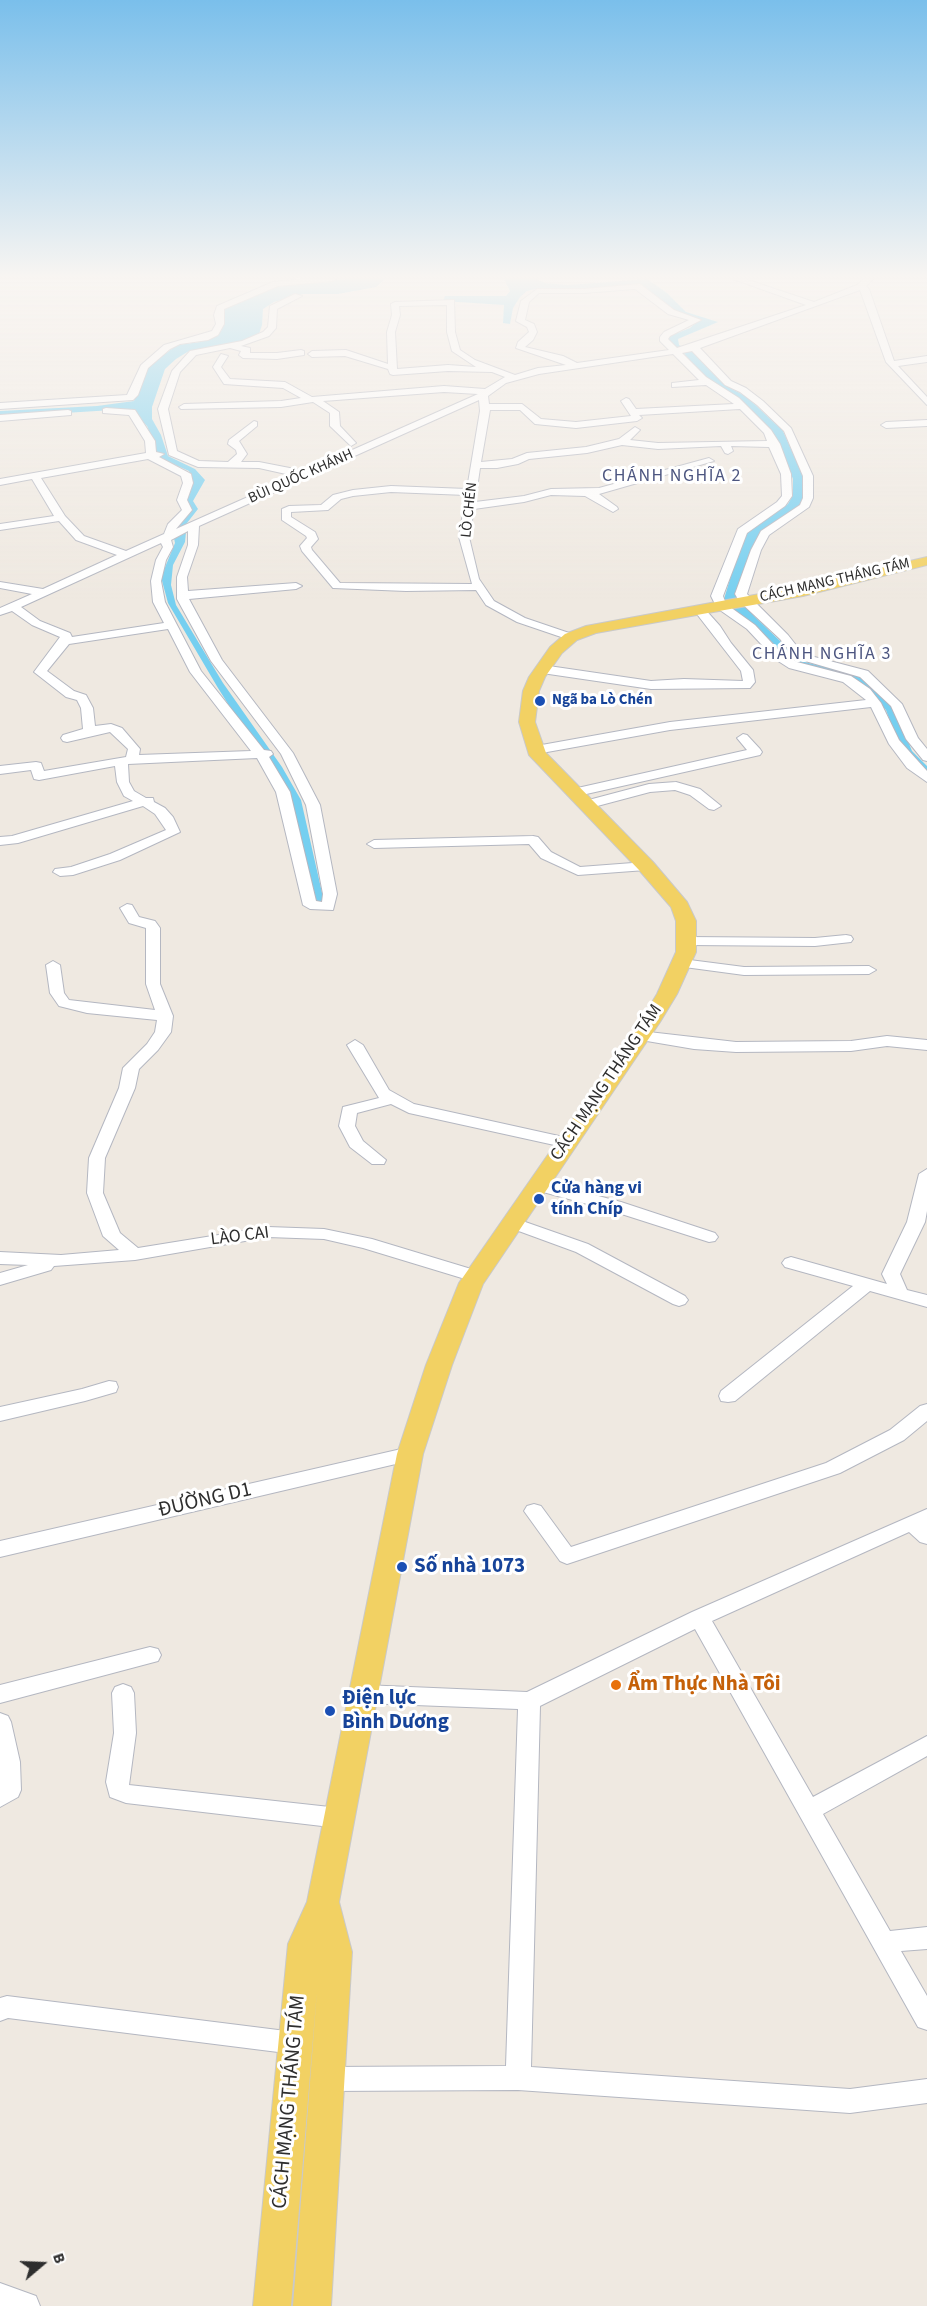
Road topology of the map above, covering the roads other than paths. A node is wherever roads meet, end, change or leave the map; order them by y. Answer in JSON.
{"nodes":[{"id":1,"x":136,"y":387,"type":"edge"},
{"id":2,"x":171,"y":387,"type":"edge"},
{"id":3,"x":288,"y":387,"type":"edge"},
{"id":4,"x":497,"y":387,"type":"edge"},
{"id":5,"x":714,"y":387,"type":"edge"},
{"id":6,"x":736,"y":387,"type":"edge"},
{"id":7,"x":913,"y":387,"type":"edge"},
{"id":8,"x":485,"y":398,"type":"junction"},
{"id":9,"x":311,"y":399,"type":"junction"},
{"id":10,"x":626,"y":401,"type":"dead end"},
{"id":11,"x":927,"y":402,"type":"edge"},
{"id":12,"x":0,"y":406,"type":"edge"},
{"id":13,"x":742,"y":406,"type":"junction"},
{"id":14,"x":184,"y":407,"type":"dead end"},
{"id":15,"x":83,"y":412,"type":"dead end"},
{"id":16,"x":95,"y":412,"type":"dead end"},
{"id":17,"x":635,"y":412,"type":"junction"},
{"id":18,"x":0,"y":418,"type":"edge"},
{"id":19,"x":927,"y":423,"type":"edge"},
{"id":20,"x":254,"y":424,"type":"dead end"},
{"id":21,"x":886,"y":425,"type":"dead end"},
{"id":22,"x":635,"y":430,"type":"dead end"},
{"id":23,"x":622,"y":442,"type":"junction"},
{"id":24,"x":351,"y":443,"type":"dead end"},
{"id":25,"x":775,"y":444,"type":"junction"},
{"id":26,"x":110,"y":448,"type":"dead end"},
{"id":27,"x":170,"y":453,"type":"junction"},
{"id":28,"x":151,"y":456,"type":"junction"},
{"id":29,"x":119,"y":461,"type":"junction"},
{"id":30,"x":709,"y":461,"type":"dead end"},
{"id":31,"x":232,"y":463,"type":"junction"},
{"id":32,"x":475,"y":465,"type":"junction"},
{"id":33,"x":307,"y":475,"type":"junction"},
{"id":34,"x":35,"y":476,"type":"junction"},
{"id":35,"x":0,"y":482,"type":"edge"},
{"id":36,"x":472,"y":492,"type":"junction"},
{"id":37,"x":586,"y":494,"type":"junction"},
{"id":38,"x":470,"y":506,"type":"junction"},
{"id":39,"x":612,"y":509,"type":"dead end"},
{"id":40,"x":768,"y":515,"type":"junction"},
{"id":41,"x":61,"y":519,"type":"junction"},
{"id":42,"x":788,"y":519,"type":"junction"},
{"id":43,"x":192,"y":526,"type":"junction"},
{"id":44,"x":0,"y":528,"type":"edge"},
{"id":45,"x":167,"y":538,"type":"junction"},
{"id":46,"x":126,"y":555,"type":"junction"},
{"id":47,"x":927,"y":561,"type":"edge"},
{"id":48,"x":0,"y":585,"type":"edge"},
{"id":49,"x":296,"y":586,"type":"dead end"},
{"id":50,"x":480,"y":587,"type":"junction"},
{"id":51,"x":43,"y":592,"type":"junction"},
{"id":52,"x":183,"y":595,"type":"junction"},
{"id":53,"x":734,"y":603,"type":"junction"},
{"id":54,"x":13,"y":606,"type":"junction"},
{"id":55,"x":699,"y":609,"type":"junction"},
{"id":56,"x":0,"y":612,"type":"edge"},
{"id":57,"x":171,"y":625,"type":"junction"},
{"id":58,"x":571,"y":637,"type":"junction"},
{"id":59,"x":65,"y":641,"type":"junction"},
{"id":60,"x":542,"y":669,"type":"junction"},
{"id":61,"x":865,"y":676,"type":"junction"},
{"id":62,"x":847,"y":679,"type":"junction"},
{"id":63,"x":875,"y":703,"type":"junction"},
{"id":64,"x":89,"y":731,"type":"junction"},
{"id":65,"x":68,"y":738,"type":"dead end"},
{"id":66,"x":743,"y":738,"type":"dead end"},
{"id":67,"x":536,"y":750,"type":"junction"},
{"id":68,"x":260,"y":754,"type":"junction"},
{"id":69,"x":282,"y":754,"type":"dead end"},
{"id":70,"x":927,"y":757,"type":"edge"},
{"id":71,"x":126,"y":761,"type":"junction"},
{"id":72,"x":0,"y":770,"type":"edge"},
{"id":73,"x":927,"y":778,"type":"edge"},
{"id":74,"x":579,"y":799,"type":"junction"},
{"id":75,"x":146,"y":801,"type":"junction"},
{"id":76,"x":714,"y":806,"type":"dead end"},
{"id":77,"x":0,"y":841,"type":"edge"},
{"id":78,"x":374,"y":844,"type":"dead end"},
{"id":79,"x":646,"y":866,"type":"junction"},
{"id":80,"x":60,"y":872,"type":"dead end"},
{"id":81,"x":127,"y":908,"type":"dead end"},
{"id":82,"x":846,"y":939,"type":"dead end"},
{"id":83,"x":687,"y":941,"type":"junction"},
{"id":84,"x":682,"y":963,"type":"junction"},
{"id":85,"x":53,"y":965,"type":"dead end"},
{"id":86,"x":869,"y":970,"type":"dead end"},
{"id":87,"x":165,"y":1016,"type":"junction"},
{"id":88,"x":640,"y":1036,"type":"junction"},
{"id":89,"x":355,"y":1045,"type":"dead end"},
{"id":90,"x":927,"y":1045,"type":"edge"},
{"id":91,"x":393,"y":1099,"type":"junction"},
{"id":92,"x":568,"y":1143,"type":"junction"},
{"id":93,"x":378,"y":1160,"type":"dead end"},
{"id":94,"x":927,"y":1174,"type":"edge"},
{"id":95,"x":538,"y":1185,"type":"junction"},
{"id":96,"x":511,"y":1222,"type":"junction"},
{"id":97,"x":709,"y":1237,"type":"dead end"},
{"id":98,"x":135,"y":1254,"type":"junction"},
{"id":99,"x":0,"y":1258,"type":"edge"},
{"id":100,"x":61,"y":1261,"type":"junction"},
{"id":101,"x":791,"y":1263,"type":"dead end"},
{"id":102,"x":475,"y":1276,"type":"junction"},
{"id":103,"x":0,"y":1279,"type":"edge"},
{"id":104,"x":867,"y":1284,"type":"junction"},
{"id":105,"x":900,"y":1294,"type":"junction"},
{"id":106,"x":679,"y":1300,"type":"dead end"},
{"id":107,"x":927,"y":1301,"type":"edge"},
{"id":108,"x":109,"y":1387,"type":"dead end"},
{"id":109,"x":728,"y":1396,"type":"dead end"},
{"id":110,"x":927,"y":1411,"type":"edge"},
{"id":111,"x":0,"y":1414,"type":"edge"},
{"id":112,"x":410,"y":1454,"type":"junction"},
{"id":113,"x":534,"y":1511,"type":"dead end"},
{"id":114,"x":922,"y":1526,"type":"edge"},
{"id":115,"x":0,"y":1549,"type":"edge"},
{"id":116,"x":699,"y":1618,"type":"junction"},
{"id":117,"x":150,"y":1655,"type":"dead end"},
{"id":118,"x":123,"y":1693,"type":"dead end"},
{"id":119,"x":0,"y":1694,"type":"edge"},
{"id":120,"x":363,"y":1694,"type":"junction"},
{"id":121,"x":529,"y":1701,"type":"junction"},
{"id":122,"x":0,"y":1722,"type":"edge"},
{"id":123,"x":927,"y":1745,"type":"edge"},
{"id":124,"x":5,"y":1794,"type":"edge"},
{"id":125,"x":810,"y":1810,"type":"junction"},
{"id":126,"x":339,"y":1818,"type":"junction"},
{"id":127,"x":323,"y":1902,"type":"junction"},
{"id":128,"x":927,"y":1938,"type":"edge"},
{"id":129,"x":884,"y":1942,"type":"junction"},
{"id":130,"x":0,"y":2010,"type":"edge"},
{"id":131,"x":927,"y":2019,"type":"edge"},
{"id":132,"x":294,"y":2043,"type":"junction"},
{"id":133,"x":518,"y":2078,"type":"junction"},
{"id":134,"x":327,"y":2079,"type":"junction"},
{"id":135,"x":927,"y":2091,"type":"edge"},
{"id":136,"x":0,"y":2297,"type":"edge"},
{"id":137,"x":26,"y":2306,"type":"edge"},
{"id":138,"x":272,"y":2306,"type":"edge"},
{"id":139,"x":312,"y":2306,"type":"edge"}],
"edges":[{"from":1,"to":12,"type":"street"},
{"from":2,"to":27,"type":"street"},
{"from":3,"to":9,"type":"street"},
{"from":4,"to":8,"type":"street","name":"BÙI QUỐC KHÁNH"},
{"from":5,"to":13,"type":"street"},
{"from":6,"to":42,"type":"street"},
{"from":7,"to":11,"type":"street"},
{"from":8,"to":9,"type":"street"},
{"from":8,"to":17,"type":"street"},
{"from":8,"to":32,"type":"street","name":"LÒ CHÉN"},
{"from":8,"to":33,"type":"street","name":"BÙI QUỐC KHÁNH"},
{"from":9,"to":14,"type":"street"},
{"from":9,"to":24,"type":"street"},
{"from":10,"to":17,"type":"street"},
{"from":13,"to":17,"type":"street"},
{"from":13,"to":25,"type":"street"},
{"from":15,"to":18,"type":"street"},
{"from":16,"to":28,"type":"street"},
{"from":19,"to":21,"type":"street"},
{"from":20,"to":31,"type":"street"},
{"from":22,"to":23,"type":"street"},
{"from":23,"to":25,"type":"street"},
{"from":23,"to":32,"type":"street"},
{"from":25,"to":40,"type":"street"},
{"from":26,"to":29,"type":"street"},
{"from":27,"to":28,"type":"street"},
{"from":27,"to":31,"type":"street"},
{"from":28,"to":29,"type":"street"},
{"from":28,"to":45,"type":"street"},
{"from":29,"to":34,"type":"street"},
{"from":30,"to":37,"type":"street"},
{"from":31,"to":33,"type":"street"},
{"from":32,"to":36,"type":"street","name":"LÒ CHÉN"},
{"from":33,"to":43,"type":"street","name":"BÙI QUỐC KHÁNH"},
{"from":34,"to":35,"type":"street"},
{"from":34,"to":41,"type":"street"},
{"from":36,"to":38,"type":"street","name":"LÒ CHÉN"},
{"from":36,"to":50,"type":"street"},
{"from":37,"to":38,"type":"street"},
{"from":37,"to":39,"type":"street"},
{"from":38,"to":50,"type":"street","name":"LÒ CHÉN"},
{"from":40,"to":42,"type":"street"},
{"from":40,"to":53,"type":"street"},
{"from":41,"to":44,"type":"street"},
{"from":41,"to":46,"type":"street"},
{"from":42,"to":53,"type":"street"},
{"from":43,"to":45,"type":"street","name":"BÙI QUỐC KHÁNH"},
{"from":43,"to":52,"type":"street"},
{"from":45,"to":46,"type":"street","name":"BÙI QUỐC KHÁNH"},
{"from":45,"to":57,"type":"street"},
{"from":46,"to":51,"type":"street","name":"BÙI QUỐC KHÁNH"},
{"from":47,"to":53,"type":"main road","name":"CÁCH MẠNG THÁNG TÁM"},
{"from":48,"to":51,"type":"street"},
{"from":49,"to":52,"type":"street"},
{"from":50,"to":58,"type":"street","name":"LÒ CHÉN"},
{"from":51,"to":54,"type":"street","name":"BÙI QUỐC KHÁNH"},
{"from":52,"to":68,"type":"street"},
{"from":53,"to":55,"type":"main road","name":"CÁCH MẠNG THÁNG TÁM"},
{"from":53,"to":61,"type":"street"},
{"from":53,"to":62,"type":"street"},
{"from":54,"to":56,"type":"street","name":"BÙI QUỐC KHÁNH"},
{"from":54,"to":59,"type":"street"},
{"from":55,"to":58,"type":"main road","name":"CÁCH MẠNG THÁNG TÁM"},
{"from":55,"to":60,"type":"street"},
{"from":57,"to":59,"type":"street"},
{"from":57,"to":68,"type":"street"},
{"from":58,"to":60,"type":"main road","name":"CÁCH MẠNG THÁNG TÁM"},
{"from":59,"to":64,"type":"street"},
{"from":60,"to":67,"type":"main road","name":"CÁCH MẠNG THÁNG TÁM"},
{"from":61,"to":62,"type":"street"},
{"from":61,"to":70,"type":"street"},
{"from":62,"to":63,"type":"street"},
{"from":63,"to":67,"type":"street"},
{"from":63,"to":73,"type":"street"},
{"from":64,"to":65,"type":"street"},
{"from":64,"to":71,"type":"street"},
{"from":66,"to":74,"type":"street"},
{"from":67,"to":74,"type":"main road","name":"CÁCH MẠNG THÁNG TÁM"},
{"from":68,"to":69,"type":"street"},
{"from":68,"to":71,"type":"street"},
{"from":71,"to":72,"type":"street"},
{"from":71,"to":75,"type":"street"},
{"from":74,"to":76,"type":"street"},
{"from":74,"to":79,"type":"main road","name":"CÁCH MẠNG THÁNG TÁM"},
{"from":75,"to":77,"type":"street"},
{"from":75,"to":80,"type":"street"},
{"from":78,"to":79,"type":"street"},
{"from":79,"to":83,"type":"main road","name":"CÁCH MẠNG THÁNG TÁM"},
{"from":81,"to":87,"type":"street"},
{"from":82,"to":83,"type":"street"},
{"from":83,"to":84,"type":"main road","name":"CÁCH MẠNG THÁNG TÁM"},
{"from":84,"to":86,"type":"street"},
{"from":84,"to":88,"type":"main road","name":"CÁCH MẠNG THÁNG TÁM"},
{"from":85,"to":87,"type":"street"},
{"from":87,"to":98,"type":"street"},
{"from":88,"to":90,"type":"street"},
{"from":88,"to":92,"type":"main road","name":"CÁCH MẠNG THÁNG TÁM"},
{"from":89,"to":91,"type":"street"},
{"from":91,"to":92,"type":"street"},
{"from":91,"to":93,"type":"street"},
{"from":92,"to":95,"type":"main road","name":"CÁCH MẠNG THÁNG TÁM"},
{"from":94,"to":105,"type":"street"},
{"from":95,"to":96,"type":"main road","name":"CÁCH MẠNG THÁNG TÁM"},
{"from":95,"to":97,"type":"street"},
{"from":96,"to":102,"type":"main road","name":"CÁCH MẠNG THÁNG TÁM"},
{"from":96,"to":106,"type":"street"},
{"from":98,"to":100,"type":"street","name":"LÀO CAI"},
{"from":98,"to":102,"type":"street","name":"LÀO CAI"},
{"from":99,"to":100,"type":"street","name":"LÀO CAI"},
{"from":100,"to":103,"type":"street"},
{"from":101,"to":104,"type":"street"},
{"from":102,"to":112,"type":"main road","name":"CÁCH MẠNG THÁNG TÁM"},
{"from":104,"to":105,"type":"street"},
{"from":104,"to":109,"type":"street"},
{"from":105,"to":107,"type":"street"},
{"from":108,"to":111,"type":"street"},
{"from":110,"to":113,"type":"street"},
{"from":112,"to":115,"type":"street","name":"ĐƯỜNG D1"},
{"from":112,"to":120,"type":"main road","name":"CÁCH MẠNG THÁNG TÁM"},
{"from":114,"to":116,"type":"street"},
{"from":116,"to":121,"type":"street"},
{"from":116,"to":125,"type":"street"},
{"from":117,"to":119,"type":"street"},
{"from":118,"to":126,"type":"street"},
{"from":120,"to":121,"type":"street"},
{"from":120,"to":126,"type":"main road","name":"CÁCH MẠNG THÁNG TÁM"},
{"from":121,"to":133,"type":"street"},
{"from":122,"to":124,"type":"street"},
{"from":123,"to":125,"type":"street"},
{"from":125,"to":129,"type":"street"},
{"from":126,"to":127,"type":"main road","name":"CÁCH MẠNG THÁNG TÁM"},
{"from":127,"to":132,"type":"main road","name":"CÁCH MẠNG THÁNG TÁM"},
{"from":127,"to":134,"type":"main road","name":"CÁCH MẠNG THÁNG TÁM"},
{"from":128,"to":129,"type":"street"},
{"from":129,"to":131,"type":"street"},
{"from":130,"to":132,"type":"street"},
{"from":132,"to":138,"type":"main road","name":"CÁCH MẠNG THÁNG TÁM"},
{"from":133,"to":134,"type":"street"},
{"from":133,"to":135,"type":"street"},
{"from":134,"to":139,"type":"main road","name":"CÁCH MẠNG THÁNG TÁM"},
{"from":136,"to":137,"type":"street"}]}
